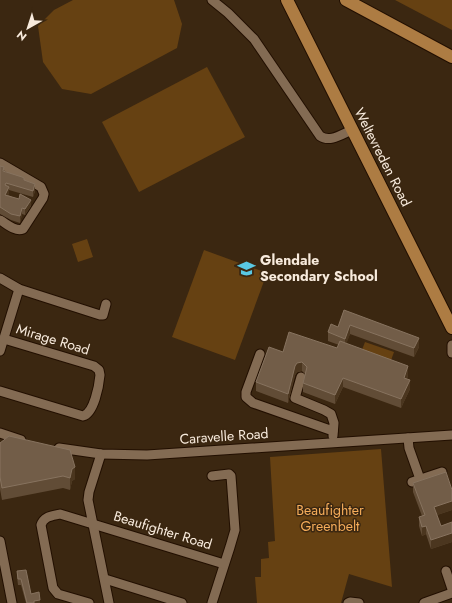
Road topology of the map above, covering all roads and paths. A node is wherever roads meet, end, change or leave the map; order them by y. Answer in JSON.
{"nodes":[{"id":1,"x":212,"y":0,"type":"edge"},
{"id":2,"x":287,"y":0,"type":"edge"},
{"id":3,"x":346,"y":0,"type":"edge"},
{"id":4,"x":452,"y":58,"type":"edge"},
{"id":5,"x":352,"y":130,"type":"junction"},
{"id":6,"x":0,"y":164,"type":"edge"},
{"id":7,"x":0,"y":220,"type":"edge"},
{"id":8,"x":0,"y":278,"type":"edge"},
{"id":9,"x":19,"y":289,"type":"junction"},
{"id":10,"x":106,"y":304,"type":"dead end"},
{"id":11,"x":452,"y":328,"type":"edge"},
{"id":12,"x":4,"y":339,"type":"junction"},
{"id":13,"x":452,"y":345,"type":"edge"},
{"id":14,"x":0,"y":351,"type":"edge"},
{"id":15,"x":452,"y":353,"type":"edge"},
{"id":16,"x":260,"y":354,"type":"dead end"},
{"id":17,"x":302,"y":377,"type":"dead end"},
{"id":18,"x":0,"y":391,"type":"edge"},
{"id":19,"x":333,"y":431,"type":"junction"},
{"id":20,"x":0,"y":433,"type":"edge"},
{"id":21,"x":452,"y":435,"type":"edge"},
{"id":22,"x":408,"y":438,"type":"junction"},
{"id":23,"x":28,"y":442,"type":"edge"},
{"id":24,"x":334,"y":443,"type":"junction"},
{"id":25,"x":50,"y":447,"type":"edge"},
{"id":26,"x":101,"y":454,"type":"junction"},
{"id":27,"x":442,"y":472,"type":"edge"},
{"id":28,"x":212,"y":476,"type":"dead end"},
{"id":29,"x":94,"y":524,"type":"junction"},
{"id":30,"x":0,"y":541,"type":"edge"},
{"id":31,"x":224,"y":564,"type":"junction"},
{"id":32,"x":446,"y":571,"type":"dead end"},
{"id":33,"x":104,"y":579,"type":"junction"},
{"id":34,"x":452,"y":589,"type":"edge"},
{"id":35,"x":452,"y":594,"type":"edge"},
{"id":36,"x":11,"y":603,"type":"edge"},
{"id":37,"x":89,"y":603,"type":"edge"},
{"id":38,"x":109,"y":603,"type":"edge"},
{"id":39,"x":182,"y":603,"type":"edge"},
{"id":40,"x":212,"y":603,"type":"edge"},
{"id":41,"x":348,"y":603,"type":"edge"},
{"id":42,"x":359,"y":603,"type":"edge"},
{"id":43,"x":424,"y":603,"type":"edge"}],
"edges":[{"from":1,"to":5,"type":"street"},
{"from":2,"to":5,"type":"main road","name":"Weltevreden Road"},
{"from":3,"to":4,"type":"main road"},
{"from":5,"to":11,"type":"main road","name":"Weltevreden Road"},
{"from":6,"to":7,"type":"street"},
{"from":8,"to":9,"type":"street"},
{"from":9,"to":10,"type":"street"},
{"from":9,"to":12,"type":"street"},
{"from":12,"to":14,"type":"street"},
{"from":12,"to":18,"type":"street","name":"Mirage Road"},
{"from":13,"to":15,"type":"street"},
{"from":16,"to":19,"type":"street"},
{"from":17,"to":19,"type":"street"},
{"from":19,"to":24,"type":"street"},
{"from":20,"to":23,"type":"street"},
{"from":21,"to":22,"type":"street","name":"Caravelle Road"},
{"from":22,"to":24,"type":"street","name":"Caravelle Road"},
{"from":22,"to":27,"type":"street"},
{"from":24,"to":26,"type":"street","name":"Caravelle Road"},
{"from":25,"to":26,"type":"street","name":"Caravelle Road"},
{"from":26,"to":29,"type":"street"},
{"from":28,"to":31,"type":"street","name":"Beaufighter Road"},
{"from":29,"to":31,"type":"street","name":"Beaufighter Road"},
{"from":29,"to":33,"type":"street"},
{"from":29,"to":37,"type":"street","name":"Beaufighter Road"},
{"from":30,"to":36,"type":"street"},
{"from":31,"to":40,"type":"street","name":"Beaufighter Road"},
{"from":32,"to":34,"type":"street"},
{"from":33,"to":38,"type":"street"},
{"from":33,"to":39,"type":"street"},
{"from":35,"to":43,"type":"street"},
{"from":41,"to":42,"type":"street"}]}
